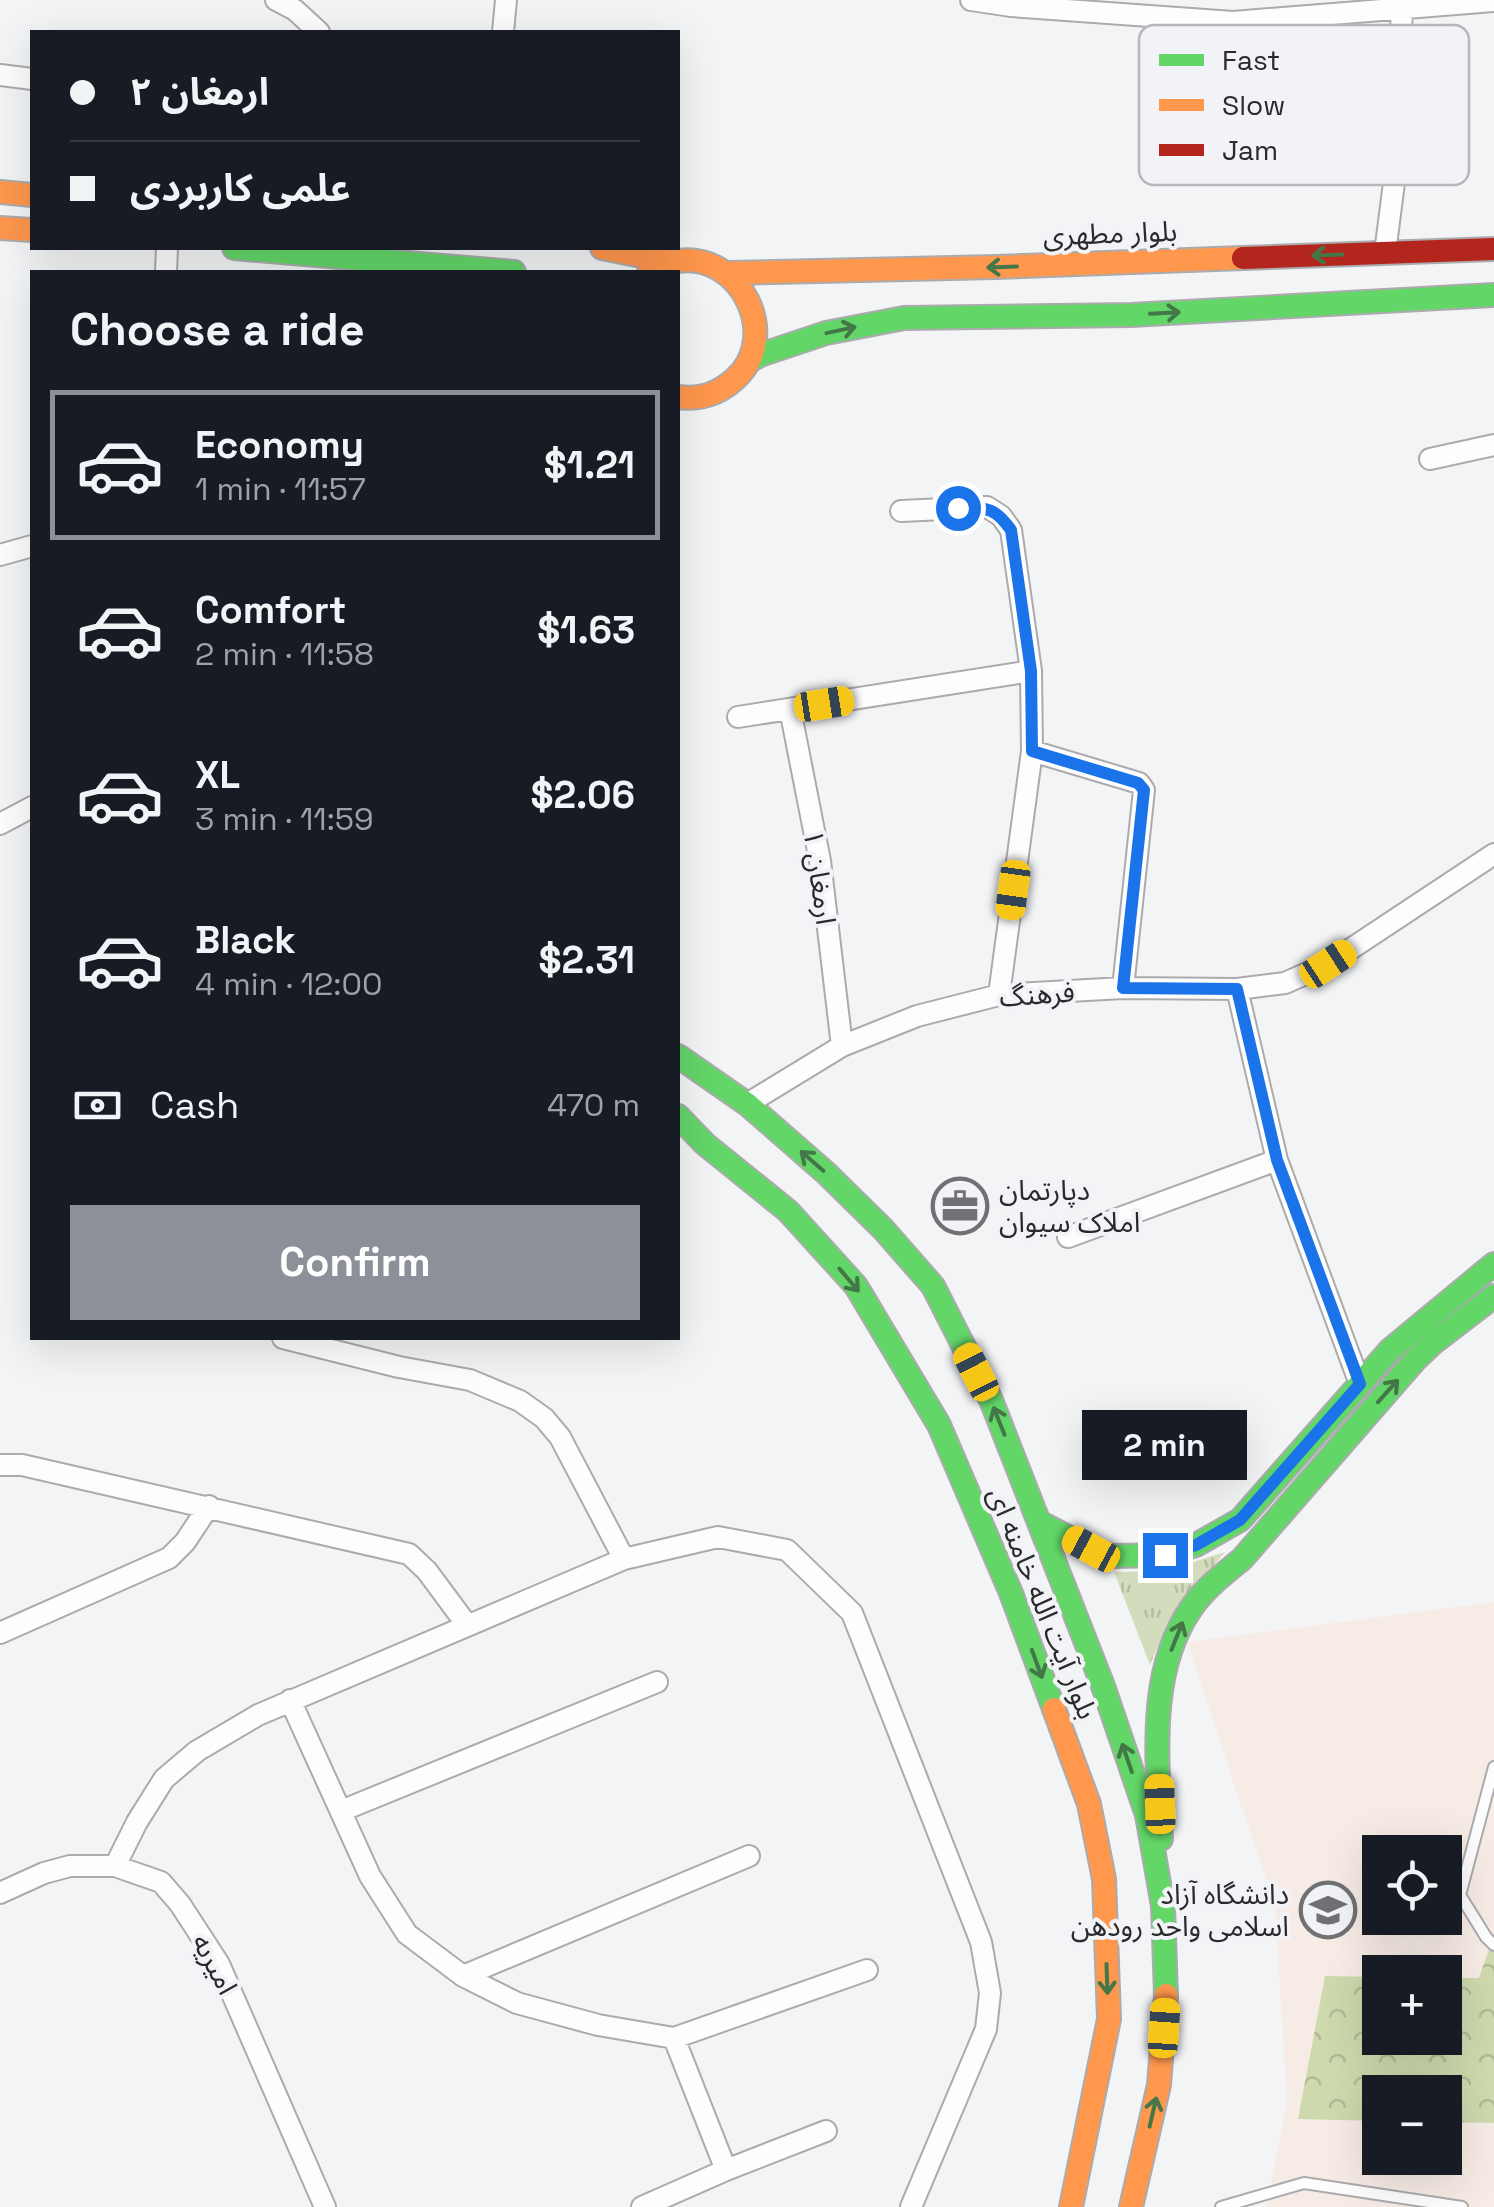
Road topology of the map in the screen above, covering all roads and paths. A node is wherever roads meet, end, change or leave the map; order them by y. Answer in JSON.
{"nodes":[{"id":1,"x":276,"y":0,"type":"edge"},
{"id":2,"x":506,"y":0,"type":"edge"},
{"id":3,"x":971,"y":0,"type":"edge"},
{"id":4,"x":1494,"y":1,"type":"edge"},
{"id":5,"x":1402,"y":8,"type":"junction"},
{"id":6,"x":1401,"y":25,"type":"edge"},
{"id":7,"x":316,"y":30,"type":"edge"},
{"id":8,"x":504,"y":30,"type":"edge"},
{"id":9,"x":0,"y":75,"type":"edge"},
{"id":10,"x":30,"y":79,"type":"edge"},
{"id":11,"x":1394,"y":185,"type":"edge"},
{"id":12,"x":0,"y":192,"type":"edge"},
{"id":13,"x":30,"y":194,"type":"edge"},
{"id":14,"x":0,"y":228,"type":"edge"},
{"id":15,"x":30,"y":230,"type":"edge"},
{"id":16,"x":1494,"y":249,"type":"edge"},
{"id":17,"x":257,"y":250,"type":"edge"},
{"id":18,"x":612,"y":250,"type":"edge"},
{"id":19,"x":1385,"y":254,"type":"junction"},
{"id":20,"x":672,"y":262,"type":"junction"},
{"id":21,"x":491,"y":270,"type":"edge"},
{"id":22,"x":654,"y":270,"type":"edge"},
{"id":23,"x":728,"y":273,"type":"junction"},
{"id":24,"x":1494,"y":295,"type":"edge"},
{"id":25,"x":749,"y":361,"type":"junction"},
{"id":26,"x":706,"y":396,"type":"junction"},
{"id":27,"x":680,"y":397,"type":"edge"},
{"id":28,"x":680,"y":416,"type":"edge"},
{"id":29,"x":1494,"y":445,"type":"edge"},
{"id":30,"x":1430,"y":459,"type":"dead end"},
{"id":31,"x":901,"y":510,"type":"dead end"},
{"id":32,"x":30,"y":547,"type":"edge"},
{"id":33,"x":0,"y":555,"type":"edge"},
{"id":34,"x":1031,"y":671,"type":"junction"},
{"id":35,"x":790,"y":709,"type":"junction"},
{"id":36,"x":738,"y":717,"type":"dead end"},
{"id":37,"x":1032,"y":751,"type":"junction"},
{"id":38,"x":30,"y":808,"type":"edge"},
{"id":39,"x":0,"y":824,"type":"edge"},
{"id":40,"x":1494,"y":854,"type":"edge"},
{"id":41,"x":1123,"y":988,"type":"junction"},
{"id":42,"x":1237,"y":989,"type":"junction"},
{"id":43,"x":999,"y":994,"type":"junction"},
{"id":44,"x":842,"y":1046,"type":"junction"},
{"id":45,"x":680,"y":1057,"type":"edge"},
{"id":46,"x":747,"y":1104,"type":"junction"},
{"id":47,"x":680,"y":1118,"type":"edge"},
{"id":48,"x":1277,"y":1160,"type":"junction"},
{"id":49,"x":1068,"y":1237,"type":"dead end"},
{"id":50,"x":1494,"y":1264,"type":"edge"},
{"id":51,"x":1494,"y":1296,"type":"edge"},
{"id":52,"x":291,"y":1340,"type":"edge"},
{"id":53,"x":1360,"y":1384,"type":"junction"},
{"id":54,"x":0,"y":1465,"type":"edge"},
{"id":55,"x":209,"y":1506,"type":"junction"},
{"id":56,"x":1039,"y":1522,"type":"junction"},
{"id":57,"x":624,"y":1559,"type":"junction"},
{"id":58,"x":467,"y":1625,"type":"junction"},
{"id":59,"x":0,"y":1632,"type":"edge"},
{"id":60,"x":656,"y":1682,"type":"dead end"},
{"id":61,"x":290,"y":1700,"type":"junction"},
{"id":62,"x":1494,"y":1767,"type":"edge"},
{"id":63,"x":340,"y":1811,"type":"junction"},
{"id":64,"x":749,"y":1856,"type":"dead end"},
{"id":65,"x":116,"y":1866,"type":"junction"},
{"id":66,"x":0,"y":1893,"type":"edge"},
{"id":67,"x":1163,"y":1906,"type":"junction"},
{"id":68,"x":1494,"y":1945,"type":"edge"},
{"id":69,"x":867,"y":1970,"type":"dead end"},
{"id":70,"x":462,"y":1976,"type":"junction"},
{"id":71,"x":674,"y":2038,"type":"junction"},
{"id":72,"x":826,"y":2131,"type":"dead end"},
{"id":73,"x":726,"y":2170,"type":"junction"},
{"id":74,"x":325,"y":2207,"type":"edge"},
{"id":75,"x":642,"y":2207,"type":"edge"},
{"id":76,"x":911,"y":2207,"type":"edge"},
{"id":77,"x":1071,"y":2207,"type":"edge"},
{"id":78,"x":1131,"y":2207,"type":"edge"},
{"id":79,"x":1221,"y":2207,"type":"edge"},
{"id":80,"x":1462,"y":2207,"type":"edge"}],
"edges":[{"from":1,"to":7,"type":"street"},
{"from":2,"to":8,"type":"street"},
{"from":3,"to":5,"type":"street"},
{"from":4,"to":5,"type":"street"},
{"from":5,"to":6,"type":"street"},
{"from":9,"to":10,"type":"street"},
{"from":11,"to":19,"type":"street"},
{"from":12,"to":13,"type":"main road"},
{"from":14,"to":15,"type":"main road"},
{"from":16,"to":19,"type":"main road","name":"بلوار مطهری"},
{"from":17,"to":21,"type":"main road"},
{"from":18,"to":20,"type":"main road"},
{"from":19,"to":23,"type":"main road","name":"بلوار مطهری","one_way":true},
{"from":20,"to":22,"type":"main road"},
{"from":20,"to":23,"type":"main road","name":"بلوار مطهری"},
{"from":23,"to":25,"type":"main road"},
{"from":25,"to":24,"type":"main road","one_way":true},
{"from":25,"to":26,"type":"main road"},
{"from":26,"to":27,"type":"main road"},
{"from":26,"to":28,"type":"main road"},
{"from":29,"to":30,"type":"street"},
{"from":31,"to":34,"type":"street"},
{"from":32,"to":33,"type":"street"},
{"from":34,"to":35,"type":"street"},
{"from":34,"to":37,"type":"street"},
{"from":35,"to":36,"type":"street"},
{"from":35,"to":44,"type":"street","name":"ارمغان ۱"},
{"from":37,"to":41,"type":"street"},
{"from":37,"to":43,"type":"street"},
{"from":38,"to":39,"type":"street"},
{"from":40,"to":42,"type":"street","name":"فرهنگ"},
{"from":41,"to":42,"type":"street","name":"فرهنگ"},
{"from":41,"to":43,"type":"street","name":"فرهنگ"},
{"from":42,"to":48,"type":"street"},
{"from":43,"to":44,"type":"street","name":"فرهنگ"},
{"from":44,"to":46,"type":"street","name":"فرهنگ"},
{"from":45,"to":46,"type":"main road","name":"بلوار آیت الله خامنه ای"},
{"from":56,"to":46,"type":"main road","name":"بلوار آیت الله خامنه ای","one_way":true},
{"from":47,"to":77,"type":"main road","name":"بلوار آیت الله خامنه ای","one_way":true},
{"from":48,"to":49,"type":"street"},
{"from":48,"to":53,"type":"street"},
{"from":50,"to":53,"type":"main road"},
{"from":67,"to":51,"type":"main road","one_way":true},
{"from":52,"to":57,"type":"street"},
{"from":53,"to":56,"type":"main road"},
{"from":54,"to":55,"type":"street"},
{"from":55,"to":58,"type":"street"},
{"from":55,"to":59,"type":"street"},
{"from":67,"to":56,"type":"main road","name":"بلوار آیت الله خامنه ای","one_way":true},
{"from":57,"to":58,"type":"street"},
{"from":57,"to":76,"type":"street"},
{"from":58,"to":61,"type":"street"},
{"from":60,"to":63,"type":"street"},
{"from":61,"to":63,"type":"street"},
{"from":61,"to":65,"type":"street"},
{"from":62,"to":68,"type":"lane"},
{"from":63,"to":70,"type":"street"},
{"from":64,"to":70,"type":"street"},
{"from":65,"to":66,"type":"street","name":"امیریه"},
{"from":65,"to":74,"type":"street","name":"امیریه"},
{"from":78,"to":67,"type":"main road","name":"بلوار آیت الله خامنه ای","one_way":true},
{"from":69,"to":71,"type":"street"},
{"from":70,"to":71,"type":"street"},
{"from":71,"to":73,"type":"street"},
{"from":72,"to":73,"type":"street"},
{"from":73,"to":75,"type":"street"},
{"from":79,"to":80,"type":"lane"}]}
